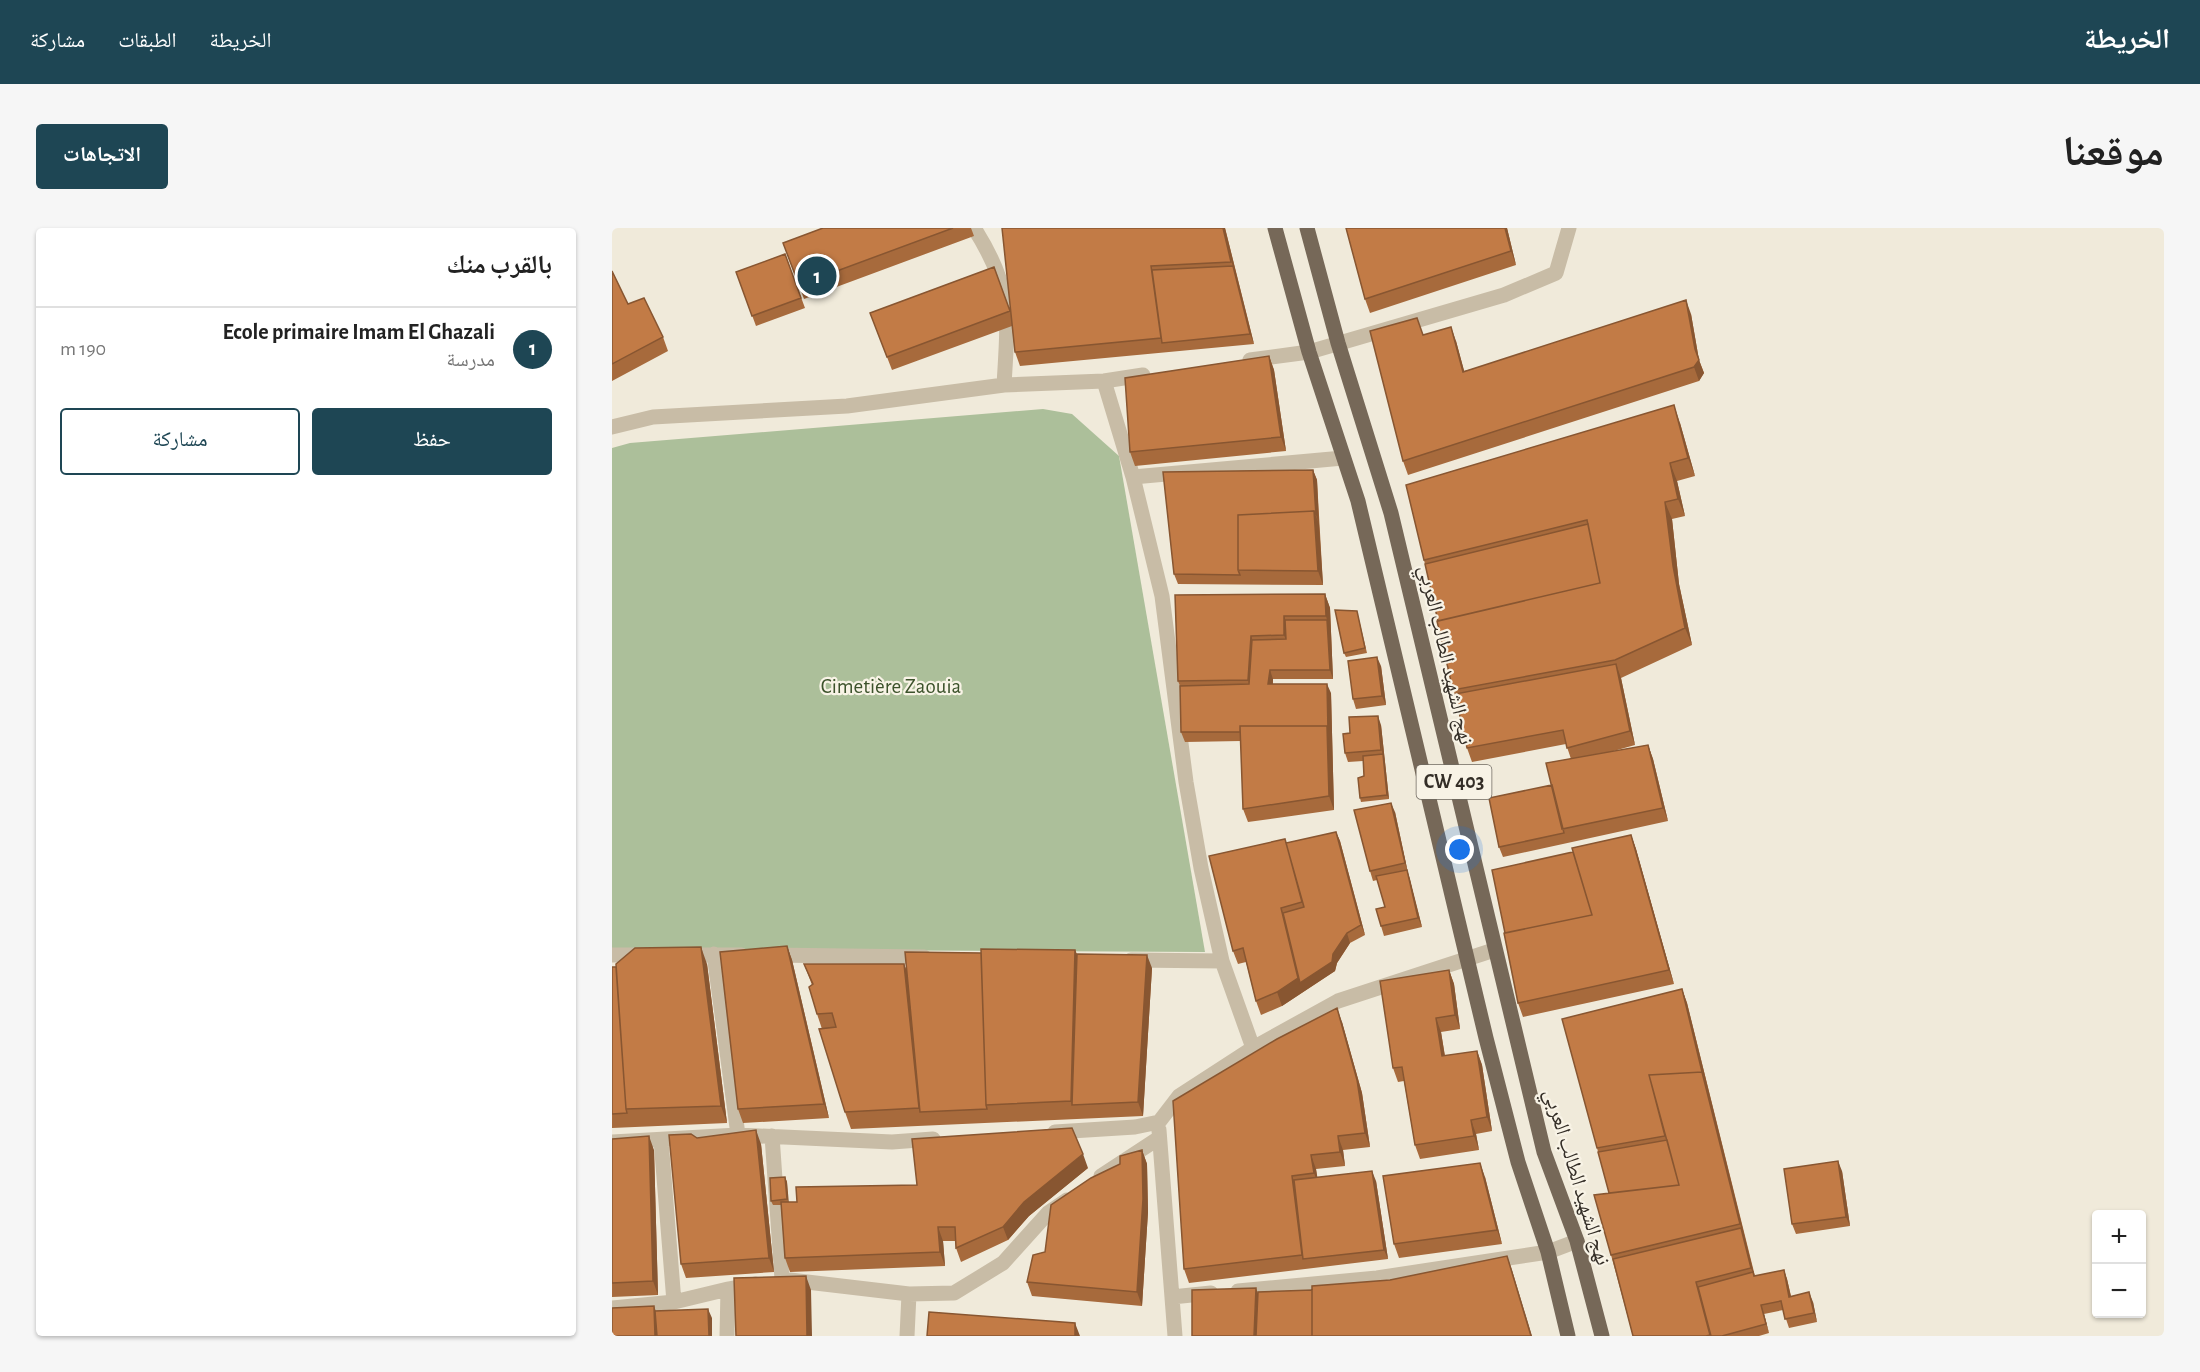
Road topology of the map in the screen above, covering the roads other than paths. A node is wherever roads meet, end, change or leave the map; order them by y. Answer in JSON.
{"nodes":[{"id":1,"x":974,"y":228,"type":"edge"},
{"id":2,"x":1275,"y":228,"type":"edge"},
{"id":3,"x":1307,"y":228,"type":"edge"},
{"id":4,"x":1569,"y":228,"type":"edge"},
{"id":5,"x":1338,"y":343,"type":"junction"},
{"id":6,"x":1309,"y":352,"type":"junction"},
{"id":7,"x":1229,"y":363,"type":"edge"},
{"id":8,"x":1161,"y":373,"type":"edge"},
{"id":9,"x":1104,"y":381,"type":"junction"},
{"id":10,"x":1004,"y":385,"type":"junction"},
{"id":11,"x":612,"y":427,"type":"edge"},
{"id":12,"x":1344,"y":458,"type":"junction"},
{"id":13,"x":1133,"y":477,"type":"junction"},
{"id":14,"x":1494,"y":950,"type":"junction"},
{"id":15,"x":714,"y":954,"type":"junction"},
{"id":16,"x":612,"y":955,"type":"edge"},
{"id":17,"x":938,"y":957,"type":"edge"},
{"id":18,"x":1467,"y":959,"type":"junction"},
{"id":19,"x":1116,"y":960,"type":"edge"},
{"id":20,"x":1222,"y":961,"type":"junction"},
{"id":21,"x":1253,"y":1048,"type":"junction"},
{"id":22,"x":1159,"y":1130,"type":"junction"},
{"id":23,"x":1041,"y":1133,"type":"edge"},
{"id":24,"x":738,"y":1135,"type":"junction"},
{"id":25,"x":772,"y":1136,"type":"junction"},
{"id":26,"x":949,"y":1138,"type":"edge"},
{"id":27,"x":662,"y":1140,"type":"junction"},
{"id":28,"x":612,"y":1142,"type":"edge"},
{"id":29,"x":1577,"y":1241,"type":"junction"},
{"id":30,"x":1548,"y":1252,"type":"junction"},
{"id":31,"x":782,"y":1279,"type":"junction"},
{"id":32,"x":728,"y":1289,"type":"junction"},
{"id":33,"x":909,"y":1294,"type":"junction"},
{"id":34,"x":1172,"y":1297,"type":"junction"},
{"id":35,"x":674,"y":1302,"type":"junction"},
{"id":36,"x":612,"y":1308,"type":"edge"},
{"id":37,"x":727,"y":1336,"type":"edge"},
{"id":38,"x":908,"y":1336,"type":"edge"},
{"id":39,"x":1175,"y":1336,"type":"edge"},
{"id":40,"x":1568,"y":1336,"type":"edge"},
{"id":41,"x":1602,"y":1336,"type":"edge"}],
"edges":[{"from":1,"to":10,"type":"street"},
{"from":2,"to":6,"type":"main road","number":"CW 403"},
{"from":3,"to":5,"type":"main road","name":"نهج الشهيد الطالب العربي","number":"CW 403"},
{"from":4,"to":5,"type":"street"},
{"from":5,"to":6,"type":"street"},
{"from":5,"to":14,"type":"main road","name":"نهج الشهيد الطالب العربي","number":"CW 403"},
{"from":6,"to":7,"type":"street"},
{"from":6,"to":12,"type":"main road","number":"CW 403"},
{"from":8,"to":9,"type":"street"},
{"from":9,"to":10,"type":"street"},
{"from":9,"to":13,"type":"street"},
{"from":10,"to":11,"type":"street"},
{"from":12,"to":13,"type":"street"},
{"from":12,"to":18,"type":"main road","number":"CW 403"},
{"from":13,"to":20,"type":"street"},
{"from":14,"to":18,"type":"street"},
{"from":14,"to":29,"type":"main road","name":"نهج الشهيد الطالب العربي","number":"CW 403"},
{"from":15,"to":16,"type":"street"},
{"from":15,"to":17,"type":"street"},
{"from":15,"to":24,"type":"street"},
{"from":18,"to":21,"type":"street"},
{"from":18,"to":30,"type":"main road","number":"CW 403"},
{"from":19,"to":20,"type":"street"},
{"from":20,"to":21,"type":"street"},
{"from":21,"to":22,"type":"street"},
{"from":22,"to":23,"type":"street"},
{"from":22,"to":33,"type":"street"},
{"from":22,"to":34,"type":"street"},
{"from":24,"to":25,"type":"street"},
{"from":24,"to":27,"type":"street"},
{"from":25,"to":26,"type":"street"},
{"from":25,"to":31,"type":"street"},
{"from":27,"to":28,"type":"street"},
{"from":27,"to":35,"type":"street"},
{"from":29,"to":30,"type":"street"},
{"from":29,"to":41,"type":"main road","name":"نهج الشهيد الطالب العربي","number":"CW 403"},
{"from":30,"to":34,"type":"street"},
{"from":30,"to":40,"type":"main road","number":"CW 403"},
{"from":31,"to":32,"type":"street"},
{"from":31,"to":33,"type":"street"},
{"from":32,"to":35,"type":"street"},
{"from":32,"to":37,"type":"street"},
{"from":33,"to":38,"type":"street"},
{"from":34,"to":39,"type":"street"},
{"from":35,"to":36,"type":"street"}]}
